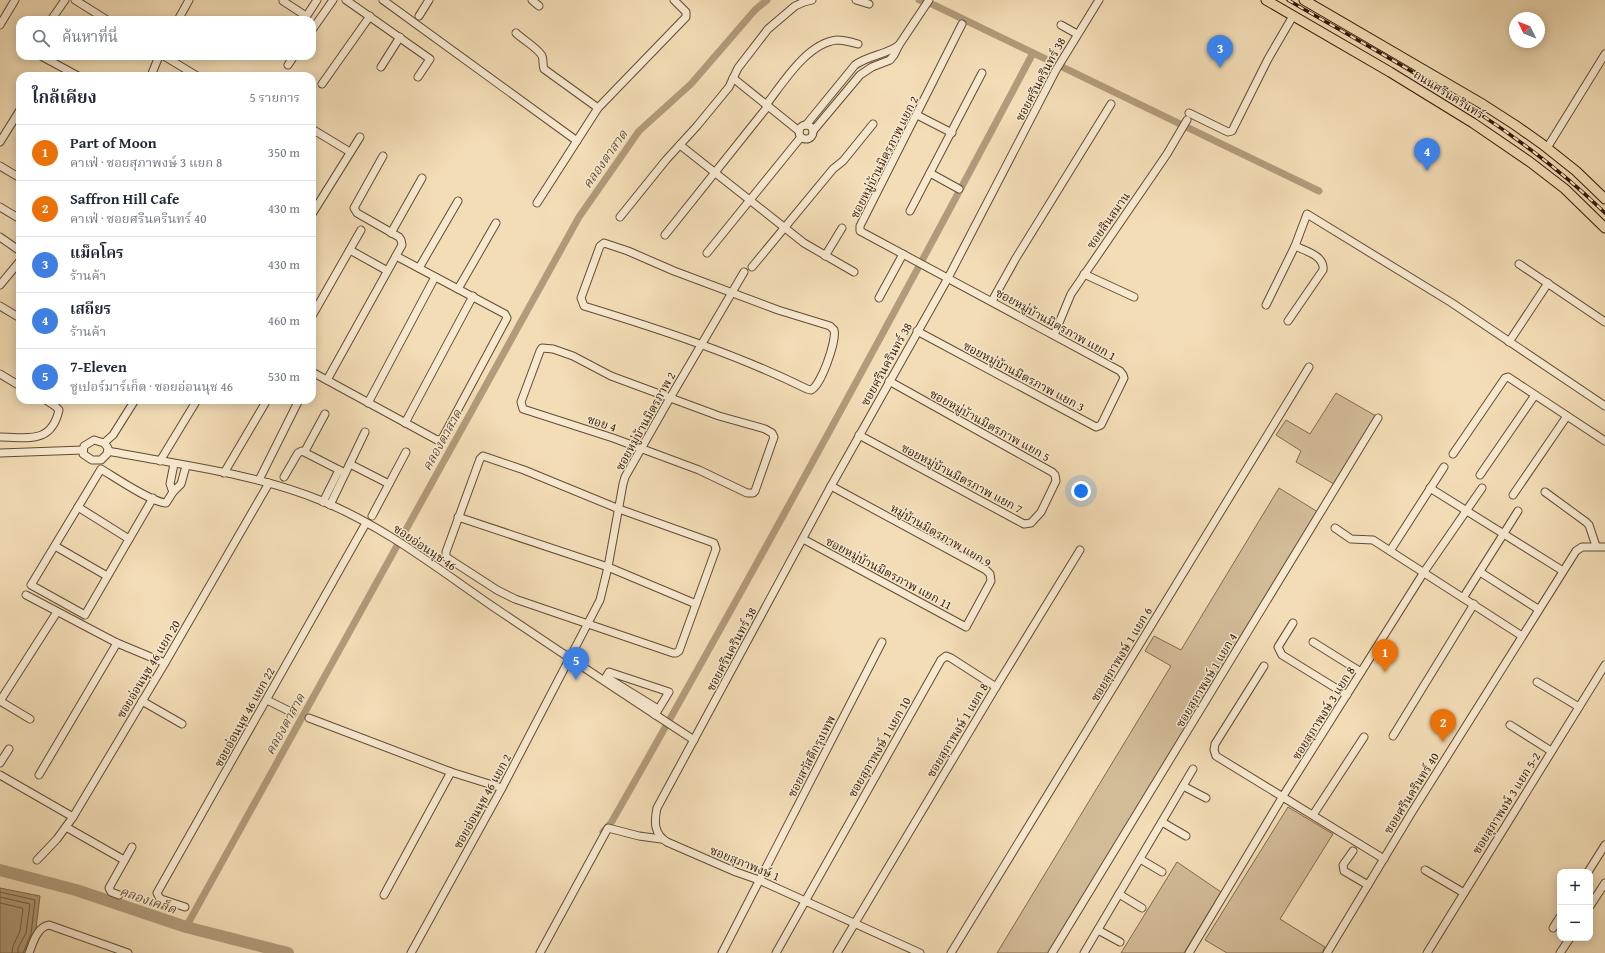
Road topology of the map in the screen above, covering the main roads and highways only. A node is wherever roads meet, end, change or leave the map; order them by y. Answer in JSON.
{"nodes":[{"id":1,"x":1266,"y":0,"type":"edge"},
{"id":2,"x":1304,"y":0,"type":"edge"},
{"id":3,"x":1605,"y":199,"type":"edge"},
{"id":4,"x":1605,"y":228,"type":"edge"}],
"edges":[{"from":1,"to":4,"type":"main road","name":"ถนนศรีนครินทร์"},
{"from":2,"to":3,"type":"main road","name":"ถนนศรีนครินทร์"}]}
